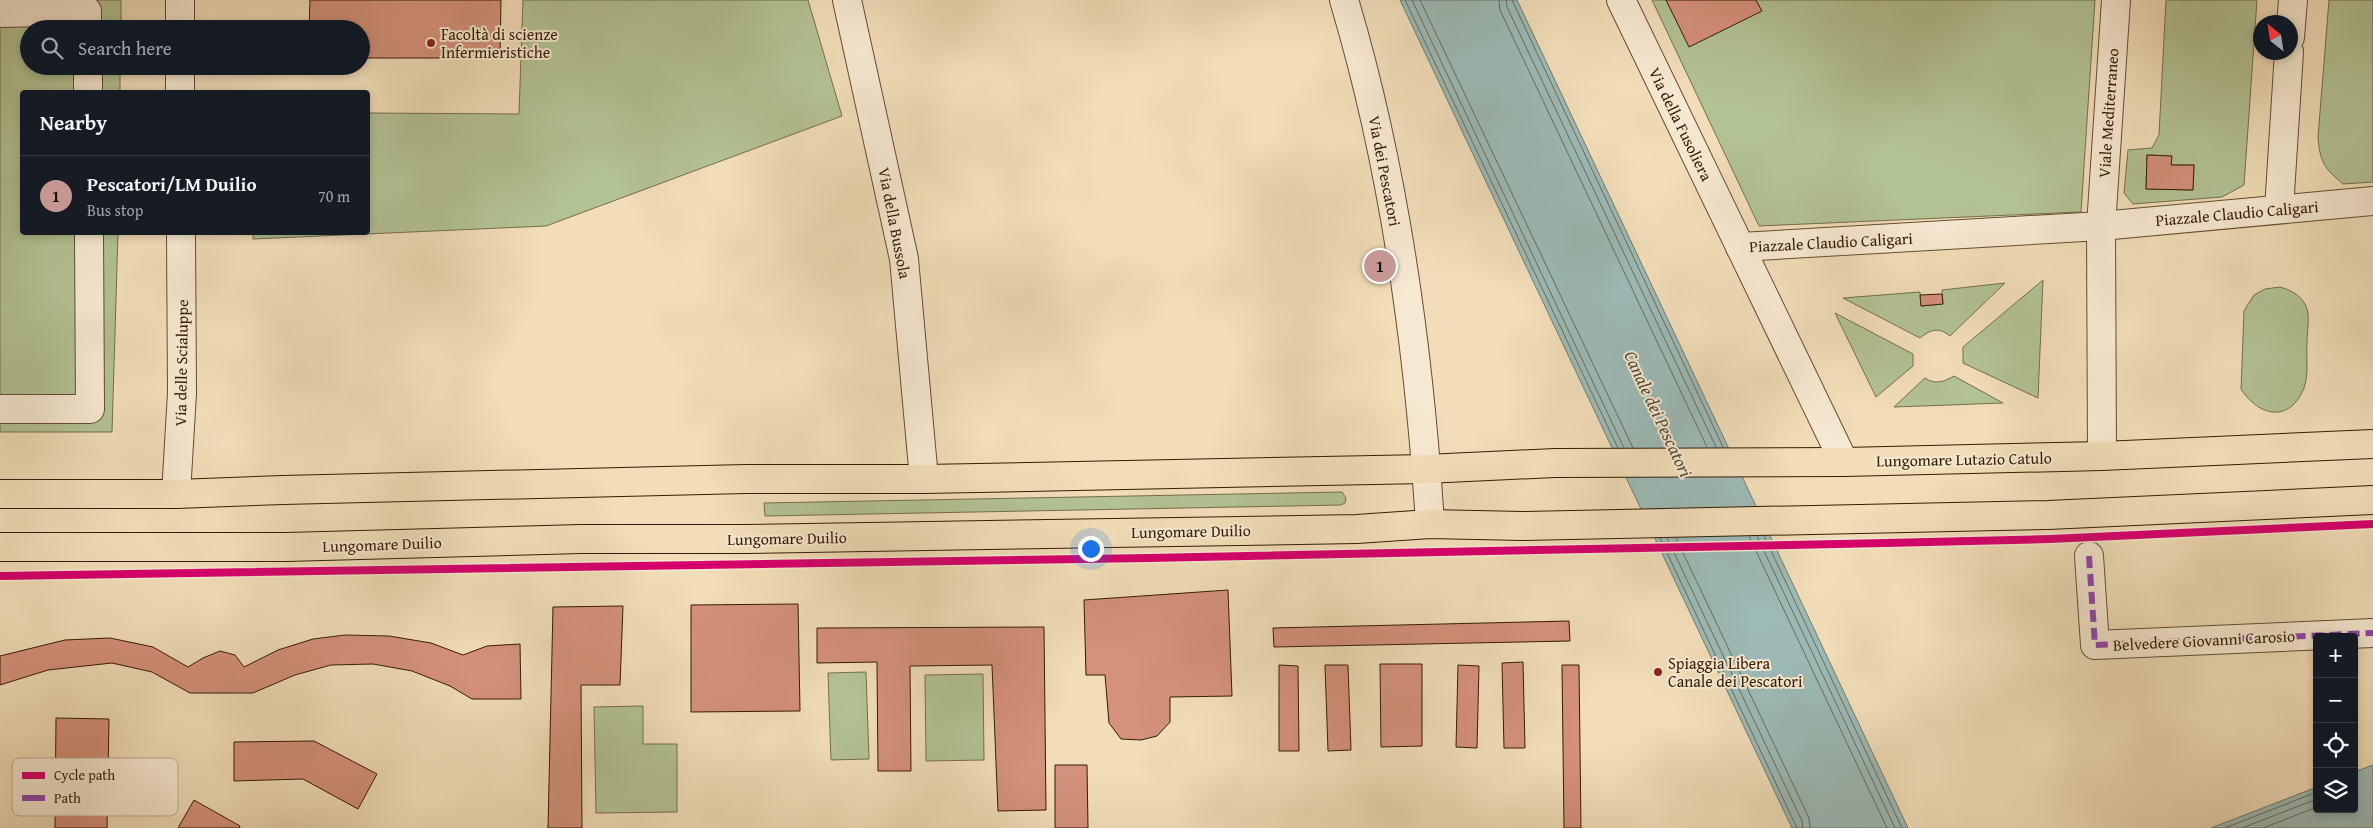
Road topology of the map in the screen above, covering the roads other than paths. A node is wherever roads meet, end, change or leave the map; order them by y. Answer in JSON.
{"nodes":[{"id":1,"x":180,"y":0,"type":"edge"},
{"id":2,"x":847,"y":0,"type":"edge"},
{"id":3,"x":1344,"y":0,"type":"edge"},
{"id":4,"x":1621,"y":0,"type":"edge"},
{"id":5,"x":2116,"y":0,"type":"edge"},
{"id":6,"x":2293,"y":0,"type":"edge"},
{"id":7,"x":0,"y":13,"type":"edge"},
{"id":8,"x":2292,"y":15,"type":"edge"},
{"id":9,"x":87,"y":20,"type":"edge"},
{"id":10,"x":180,"y":20,"type":"edge"},
{"id":11,"x":2288,"y":60,"type":"edge"},
{"id":12,"x":88,"y":75,"type":"edge"},
{"id":13,"x":180,"y":75,"type":"edge"},
{"id":14,"x":88,"y":90,"type":"edge"},
{"id":15,"x":180,"y":90,"type":"edge"},
{"id":16,"x":2373,"y":201,"type":"edge"},
{"id":17,"x":2279,"y":209,"type":"junction"},
{"id":18,"x":2101,"y":226,"type":"junction"},
{"id":19,"x":89,"y":235,"type":"edge"},
{"id":20,"x":181,"y":235,"type":"edge"},
{"id":21,"x":1740,"y":247,"type":"junction"},
{"id":22,"x":0,"y":409,"type":"edge"},
{"id":23,"x":2373,"y":444,"type":"edge"},
{"id":24,"x":2102,"y":456,"type":"junction"},
{"id":25,"x":1844,"y":462,"type":"junction"},
{"id":26,"x":1426,"y":470,"type":"junction"},
{"id":27,"x":924,"y":479,"type":"junction"},
{"id":28,"x":0,"y":494,"type":"edge"},
{"id":29,"x":176,"y":494,"type":"junction"},
{"id":30,"x":2373,"y":500,"type":"edge"},
{"id":31,"x":1430,"y":524,"type":"junction"},
{"id":32,"x":0,"y":547,"type":"edge"},
{"id":33,"x":2089,"y":556,"type":"dead end"},
{"id":34,"x":2373,"y":633,"type":"edge"}],
"edges":[{"from":1,"to":10,"type":"street"},
{"from":2,"to":27,"type":"street","name":"Via della Bussola"},
{"from":3,"to":26,"type":"street","name":"Via dei Pescatori"},
{"from":4,"to":21,"type":"street","name":"Via della Fusoliera"},
{"from":5,"to":18,"type":"street","name":"Viale Mediterraneo"},
{"from":6,"to":8,"type":"street"},
{"from":7,"to":9,"type":"street"},
{"from":11,"to":17,"type":"street"},
{"from":12,"to":14,"type":"street"},
{"from":13,"to":15,"type":"street"},
{"from":16,"to":17,"type":"street","name":"Piazzale Claudio Caligari"},
{"from":17,"to":18,"type":"street","name":"Piazzale Claudio Caligari"},
{"from":18,"to":21,"type":"street","name":"Piazzale Claudio Caligari"},
{"from":18,"to":24,"type":"street"},
{"from":19,"to":22,"type":"street"},
{"from":20,"to":29,"type":"street","name":"Via delle Scialuppe"},
{"from":21,"to":25,"type":"street","name":"Piazzale Claudio Caligari"},
{"from":23,"to":24,"type":"main road","name":"Lungomare Lutazio Catulo"},
{"from":24,"to":25,"type":"main road","name":"Lungomare Lutazio Catulo"},
{"from":25,"to":26,"type":"main road","name":"Lungomare Lutazio Catulo"},
{"from":26,"to":27,"type":"main road"},
{"from":26,"to":31,"type":"street","name":"Via dei Pescatori"},
{"from":27,"to":29,"type":"main road"},
{"from":28,"to":29,"type":"main road"},
{"from":30,"to":31,"type":"main road","name":"Lungomare Duilio"},
{"from":31,"to":32,"type":"main road","name":"Lungomare Duilio"},
{"from":33,"to":34,"type":"street","name":"Belvedere Giovanni Carosio"}]}
